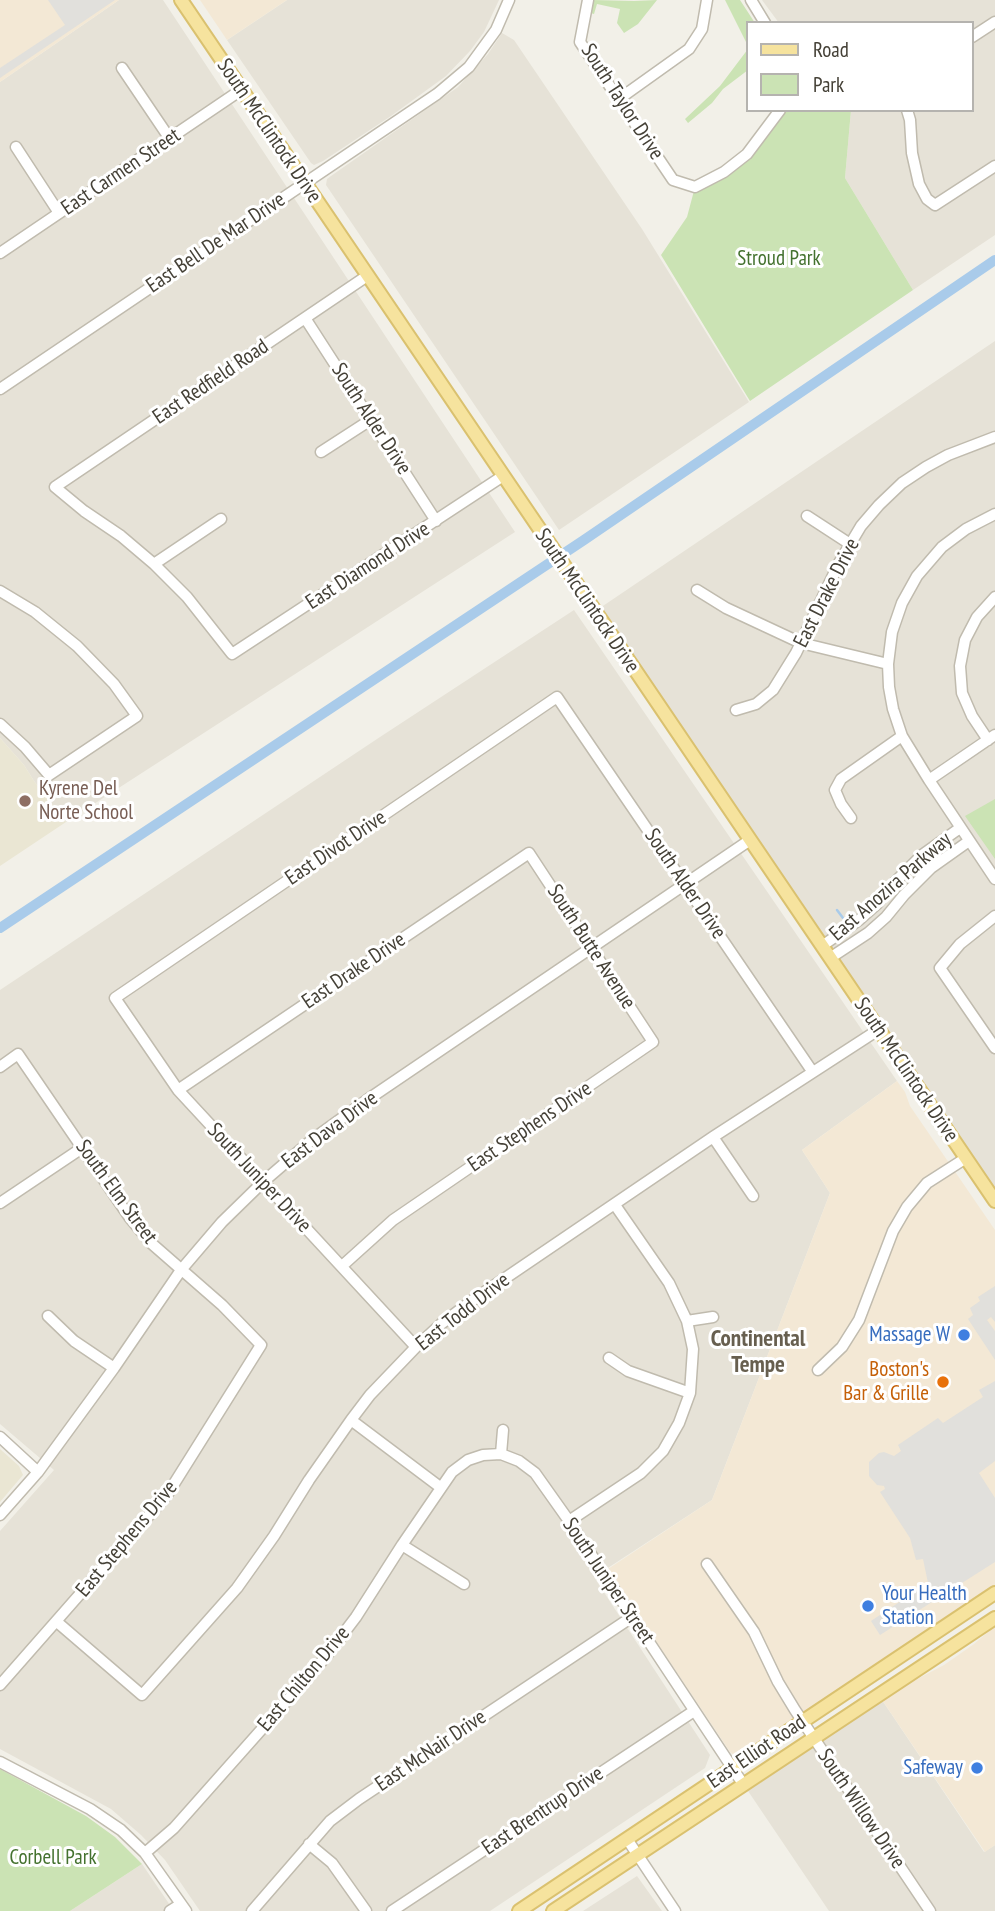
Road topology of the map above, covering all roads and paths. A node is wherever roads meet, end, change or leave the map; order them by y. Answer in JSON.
{"nodes":[{"id":1,"x":181,"y":0,"type":"edge"},
{"id":2,"x":509,"y":0,"type":"edge"},
{"id":3,"x":588,"y":0,"type":"edge"},
{"id":4,"x":707,"y":0,"type":"edge"},
{"id":5,"x":751,"y":0,"type":"edge"},
{"id":6,"x":764,"y":21,"type":"edge"},
{"id":7,"x":995,"y":22,"type":"edge"},
{"id":8,"x":974,"y":36,"type":"edge"},
{"id":9,"x":122,"y":68,"type":"dead end"},
{"id":10,"x":241,"y":90,"type":"junction"},
{"id":11,"x":619,"y":99,"type":"junction"},
{"id":12,"x":778,"y":112,"type":"edge"},
{"id":13,"x":908,"y":112,"type":"edge"},
{"id":14,"x":170,"y":139,"type":"junction"},
{"id":15,"x":16,"y":147,"type":"dead end"},
{"id":16,"x":995,"y":166,"type":"edge"},
{"id":17,"x":304,"y":183,"type":"junction"},
{"id":18,"x":59,"y":213,"type":"junction"},
{"id":19,"x":0,"y":253,"type":"edge"},
{"id":20,"x":367,"y":276,"type":"junction"},
{"id":21,"x":305,"y":318,"type":"junction"},
{"id":22,"x":0,"y":389,"type":"edge"},
{"id":23,"x":372,"y":419,"type":"junction"},
{"id":24,"x":995,"y":437,"type":"edge"},
{"id":25,"x":321,"y":452,"type":"dead end"},
{"id":26,"x":502,"y":476,"type":"junction"},
{"id":27,"x":995,"y":514,"type":"edge"},
{"id":28,"x":807,"y":516,"type":"dead end"},
{"id":29,"x":221,"y":519,"type":"dead end"},
{"id":30,"x":436,"y":521,"type":"junction"},
{"id":31,"x":850,"y":544,"type":"junction"},
{"id":32,"x":154,"y":565,"type":"junction"},
{"id":33,"x":696,"y":590,"type":"dead end"},
{"id":34,"x":0,"y":591,"type":"edge"},
{"id":35,"x":995,"y":597,"type":"edge"},
{"id":36,"x":801,"y":643,"type":"junction"},
{"id":37,"x":888,"y":664,"type":"junction"},
{"id":38,"x":557,"y":697,"type":"joint"},
{"id":39,"x":736,"y":710,"type":"dead end"},
{"id":40,"x":0,"y":724,"type":"edge"},
{"id":41,"x":902,"y":736,"type":"junction"},
{"id":42,"x":991,"y":737,"type":"edge"},
{"id":43,"x":929,"y":779,"type":"junction"},
{"id":44,"x":850,"y":818,"type":"dead end"},
{"id":45,"x":960,"y":828,"type":"junction"},
{"id":46,"x":750,"y":840,"type":"junction"},
{"id":47,"x":969,"y":841,"type":"junction"},
{"id":48,"x":529,"y":853,"type":"joint"},
{"id":49,"x":995,"y":878,"type":"edge"},
{"id":50,"x":686,"y":884,"type":"junction"},
{"id":51,"x":995,"y":916,"type":"edge"},
{"id":52,"x":822,"y":946,"type":"junction"},
{"id":53,"x":593,"y":948,"type":"junction"},
{"id":54,"x":830,"y":958,"type":"junction"},
{"id":55,"x":116,"y":998,"type":"joint"},
{"id":56,"x":878,"y":1030,"type":"junction"},
{"id":57,"x":653,"y":1042,"type":"joint"},
{"id":58,"x":995,"y":1048,"type":"edge"},
{"id":59,"x":0,"y":1067,"type":"edge"},
{"id":60,"x":812,"y":1072,"type":"junction"},
{"id":61,"x":178,"y":1090,"type":"junction"},
{"id":62,"x":713,"y":1137,"type":"junction"},
{"id":63,"x":82,"y":1148,"type":"junction"},
{"id":64,"x":966,"y":1158,"type":"junction"},
{"id":65,"x":263,"y":1182,"type":"junction"},
{"id":66,"x":753,"y":1196,"type":"dead end"},
{"id":67,"x":995,"y":1201,"type":"edge"},
{"id":68,"x":0,"y":1203,"type":"edge"},
{"id":69,"x":615,"y":1205,"type":"junction"},
{"id":70,"x":342,"y":1266,"type":"junction"},
{"id":71,"x":181,"y":1270,"type":"junction"},
{"id":72,"x":48,"y":1316,"type":"dead end"},
{"id":73,"x":713,"y":1317,"type":"dead end"},
{"id":74,"x":687,"y":1321,"type":"junction"},
{"id":75,"x":261,"y":1345,"type":"joint"},
{"id":76,"x":416,"y":1347,"type":"junction"},
{"id":77,"x":610,"y":1358,"type":"dead end"},
{"id":78,"x":114,"y":1368,"type":"junction"},
{"id":79,"x":818,"y":1370,"type":"dead end"},
{"id":80,"x":690,"y":1393,"type":"junction"},
{"id":81,"x":351,"y":1420,"type":"junction"},
{"id":82,"x":503,"y":1430,"type":"dead end"},
{"id":83,"x":0,"y":1437,"type":"edge"},
{"id":84,"x":501,"y":1454,"type":"junction"},
{"id":85,"x":38,"y":1472,"type":"junction"},
{"id":86,"x":440,"y":1488,"type":"junction"},
{"id":87,"x":0,"y":1515,"type":"edge"},
{"id":88,"x":569,"y":1521,"type":"junction"},
{"id":89,"x":402,"y":1545,"type":"junction"},
{"id":90,"x":707,"y":1564,"type":"dead end"},
{"id":91,"x":464,"y":1584,"type":"dead end"},
{"id":92,"x":995,"y":1593,"type":"edge"},
{"id":93,"x":632,"y":1617,"type":"junction"},
{"id":94,"x":995,"y":1618,"type":"edge"},
{"id":95,"x":955,"y":1620,"type":"junction"},
{"id":96,"x":57,"y":1622,"type":"junction"},
{"id":97,"x":978,"y":1629,"type":"junction"},
{"id":98,"x":0,"y":1685,"type":"edge"},
{"id":99,"x":694,"y":1710,"type":"junction"},
{"id":100,"x":803,"y":1722,"type":"junction"},
{"id":101,"x":813,"y":1738,"type":"junction"},
{"id":102,"x":0,"y":1762,"type":"edge"},
{"id":103,"x":733,"y":1769,"type":"junction"},
{"id":104,"x":743,"y":1784,"type":"junction"},
{"id":105,"x":627,"y":1839,"type":"junction"},
{"id":106,"x":309,"y":1844,"type":"junction"},
{"id":107,"x":145,"y":1853,"type":"junction"},
{"id":108,"x":638,"y":1854,"type":"junction"},
{"id":109,"x":184,"y":1907,"type":"edge"},
{"id":110,"x":170,"y":1911,"type":"edge"},
{"id":111,"x":252,"y":1911,"type":"edge"},
{"id":112,"x":366,"y":1911,"type":"edge"},
{"id":113,"x":392,"y":1911,"type":"edge"},
{"id":114,"x":519,"y":1911,"type":"edge"},
{"id":115,"x":553,"y":1911,"type":"edge"},
{"id":116,"x":675,"y":1911,"type":"edge"},
{"id":117,"x":930,"y":1911,"type":"edge"}],
"edges":[{"from":1,"to":10,"type":"main road","name":"South McClintock Drive"},
{"from":2,"to":17,"type":"street","name":"East Bell De Mar Drive"},
{"from":3,"to":11,"type":"street","name":"South Taylor Drive"},
{"from":4,"to":11,"type":"street"},
{"from":5,"to":6,"type":"street"},
{"from":7,"to":8,"type":"street"},
{"from":9,"to":14,"type":"street"},
{"from":10,"to":14,"type":"street","name":"East Carmen Street"},
{"from":10,"to":17,"type":"main road","name":"South McClintock Drive"},
{"from":11,"to":12,"type":"street","name":"South Taylor Drive"},
{"from":13,"to":16,"type":"street"},
{"from":14,"to":18,"type":"street","name":"East Carmen Street"},
{"from":15,"to":18,"type":"street"},
{"from":17,"to":20,"type":"main road","name":"South McClintock Drive"},
{"from":17,"to":22,"type":"street","name":"East Bell De Mar Drive"},
{"from":18,"to":19,"type":"street","name":"East Carmen Street"},
{"from":20,"to":21,"type":"street","name":"East Redfield Road"},
{"from":20,"to":26,"type":"main road","name":"South McClintock Drive"},
{"from":21,"to":23,"type":"street","name":"South Alder Drive"},
{"from":21,"to":32,"type":"street","name":"East Redfield Road"},
{"from":23,"to":25,"type":"street"},
{"from":23,"to":30,"type":"street","name":"South Alder Drive"},
{"from":24,"to":31,"type":"street","name":"East Drake Drive"},
{"from":26,"to":30,"type":"street","name":"East Diamond Drive"},
{"from":26,"to":46,"type":"main road","name":"South McClintock Drive"},
{"from":27,"to":37,"type":"street"},
{"from":28,"to":31,"type":"street"},
{"from":29,"to":32,"type":"street"},
{"from":30,"to":32,"type":"street","name":"East Diamond Drive"},
{"from":31,"to":36,"type":"street","name":"East Drake Drive"},
{"from":33,"to":36,"type":"street"},
{"from":34,"to":40,"type":"street"},
{"from":35,"to":42,"type":"street"},
{"from":36,"to":37,"type":"street"},
{"from":36,"to":39,"type":"street","name":"East Drake Drive"},
{"from":37,"to":41,"type":"street"},
{"from":38,"to":50,"type":"street","name":"South Alder Drive"},
{"from":38,"to":55,"type":"street","name":"East Divot Drive"},
{"from":41,"to":43,"type":"street"},
{"from":41,"to":44,"type":"street"},
{"from":42,"to":43,"type":"street"},
{"from":43,"to":45,"type":"street"},
{"from":45,"to":47,"type":"street"},
{"from":45,"to":52,"type":"street","name":"East Anozira Parkway"},
{"from":46,"to":50,"type":"street","name":"East Dava Drive"},
{"from":46,"to":52,"type":"main road","name":"South McClintock Drive"},
{"from":47,"to":49,"type":"street"},
{"from":47,"to":54,"type":"street","name":"East Anozira Parkway"},
{"from":48,"to":53,"type":"street","name":"South Butte Avenue"},
{"from":48,"to":61,"type":"street","name":"East Drake Drive"},
{"from":50,"to":53,"type":"street","name":"East Dava Drive"},
{"from":50,"to":60,"type":"street","name":"South Alder Drive"},
{"from":51,"to":58,"type":"street"},
{"from":52,"to":54,"type":"main road","name":"South McClintock Drive"},
{"from":53,"to":57,"type":"street","name":"South Butte Avenue"},
{"from":53,"to":65,"type":"street","name":"East Dava Drive"},
{"from":54,"to":56,"type":"main road","name":"South McClintock Drive"},
{"from":55,"to":61,"type":"street","name":"South Juniper Drive"},
{"from":56,"to":60,"type":"street","name":"East Todd Drive"},
{"from":56,"to":64,"type":"main road","name":"South McClintock Drive"},
{"from":57,"to":70,"type":"street","name":"East Stephens Drive"},
{"from":59,"to":63,"type":"street","name":"South Elm Street"},
{"from":60,"to":62,"type":"street","name":"East Todd Drive"},
{"from":61,"to":65,"type":"street","name":"South Juniper Drive"},
{"from":62,"to":66,"type":"street"},
{"from":62,"to":69,"type":"street","name":"East Todd Drive"},
{"from":63,"to":68,"type":"street"},
{"from":63,"to":71,"type":"street","name":"South Elm Street"},
{"from":64,"to":67,"type":"main road","name":"South McClintock Drive"},
{"from":64,"to":79,"type":"street"},
{"from":65,"to":70,"type":"street","name":"South Juniper Drive"},
{"from":65,"to":71,"type":"street","name":"East Dava Drive"},
{"from":69,"to":74,"type":"street"},
{"from":69,"to":76,"type":"street","name":"East Todd Drive"},
{"from":70,"to":76,"type":"street","name":"South Juniper Drive"},
{"from":71,"to":75,"type":"street","name":"South Elm Street"},
{"from":71,"to":78,"type":"street","name":"East Dava Drive"},
{"from":72,"to":78,"type":"street"},
{"from":73,"to":74,"type":"street"},
{"from":74,"to":80,"type":"street"},
{"from":75,"to":96,"type":"street","name":"East Stephens Drive"},
{"from":76,"to":81,"type":"street","name":"East Todd Drive"},
{"from":77,"to":80,"type":"street"},
{"from":78,"to":85,"type":"street","name":"East Dava Drive"},
{"from":80,"to":88,"type":"street"},
{"from":81,"to":86,"type":"street"},
{"from":81,"to":96,"type":"street","name":"East Todd Drive"},
{"from":82,"to":84,"type":"street"},
{"from":83,"to":85,"type":"street"},
{"from":84,"to":86,"type":"street"},
{"from":84,"to":88,"type":"street","name":"South Juniper Street"},
{"from":85,"to":87,"type":"street","name":"East Dava Drive"},
{"from":86,"to":89,"type":"street","name":"East Chilton Drive"},
{"from":88,"to":93,"type":"street","name":"South Juniper Street"},
{"from":89,"to":91,"type":"street"},
{"from":89,"to":107,"type":"street","name":"East Chilton Drive"},
{"from":90,"to":100,"type":"street","name":"South Willow Drive"},
{"from":92,"to":95,"type":"main road","name":"East Elliot Road"},
{"from":93,"to":99,"type":"street","name":"South Juniper Street"},
{"from":93,"to":106,"type":"street","name":"East McNair Drive"},
{"from":94,"to":97,"type":"main road","name":"East Elliot Road"},
{"from":95,"to":97,"type":"main road"},
{"from":95,"to":100,"type":"main road","name":"East Elliot Road"},
{"from":96,"to":98,"type":"street","name":"East Stephens Drive"},
{"from":97,"to":101,"type":"main road","name":"East Elliot Road"},
{"from":99,"to":103,"type":"street","name":"South Juniper Street"},
{"from":99,"to":113,"type":"street","name":"East Brentrup Drive"},
{"from":100,"to":101,"type":"street","name":"South Willow Drive"},
{"from":100,"to":103,"type":"main road","name":"East Elliot Road"},
{"from":101,"to":104,"type":"main road","name":"East Elliot Road"},
{"from":101,"to":117,"type":"street","name":"South Willow Drive"},
{"from":102,"to":107,"type":"street"},
{"from":103,"to":104,"type":"street","name":"South Juniper Street"},
{"from":103,"to":105,"type":"main road","name":"East Elliot Road"},
{"from":104,"to":108,"type":"main road","name":"East Elliot Road"},
{"from":105,"to":108,"type":"street"},
{"from":105,"to":114,"type":"main road","name":"East Elliot Road"},
{"from":106,"to":111,"type":"street","name":"East McNair Drive"},
{"from":106,"to":112,"type":"street"},
{"from":107,"to":109,"type":"street"},
{"from":108,"to":115,"type":"main road","name":"East Elliot Road"},
{"from":108,"to":116,"type":"street"},
{"from":109,"to":110,"type":"street"}]}
